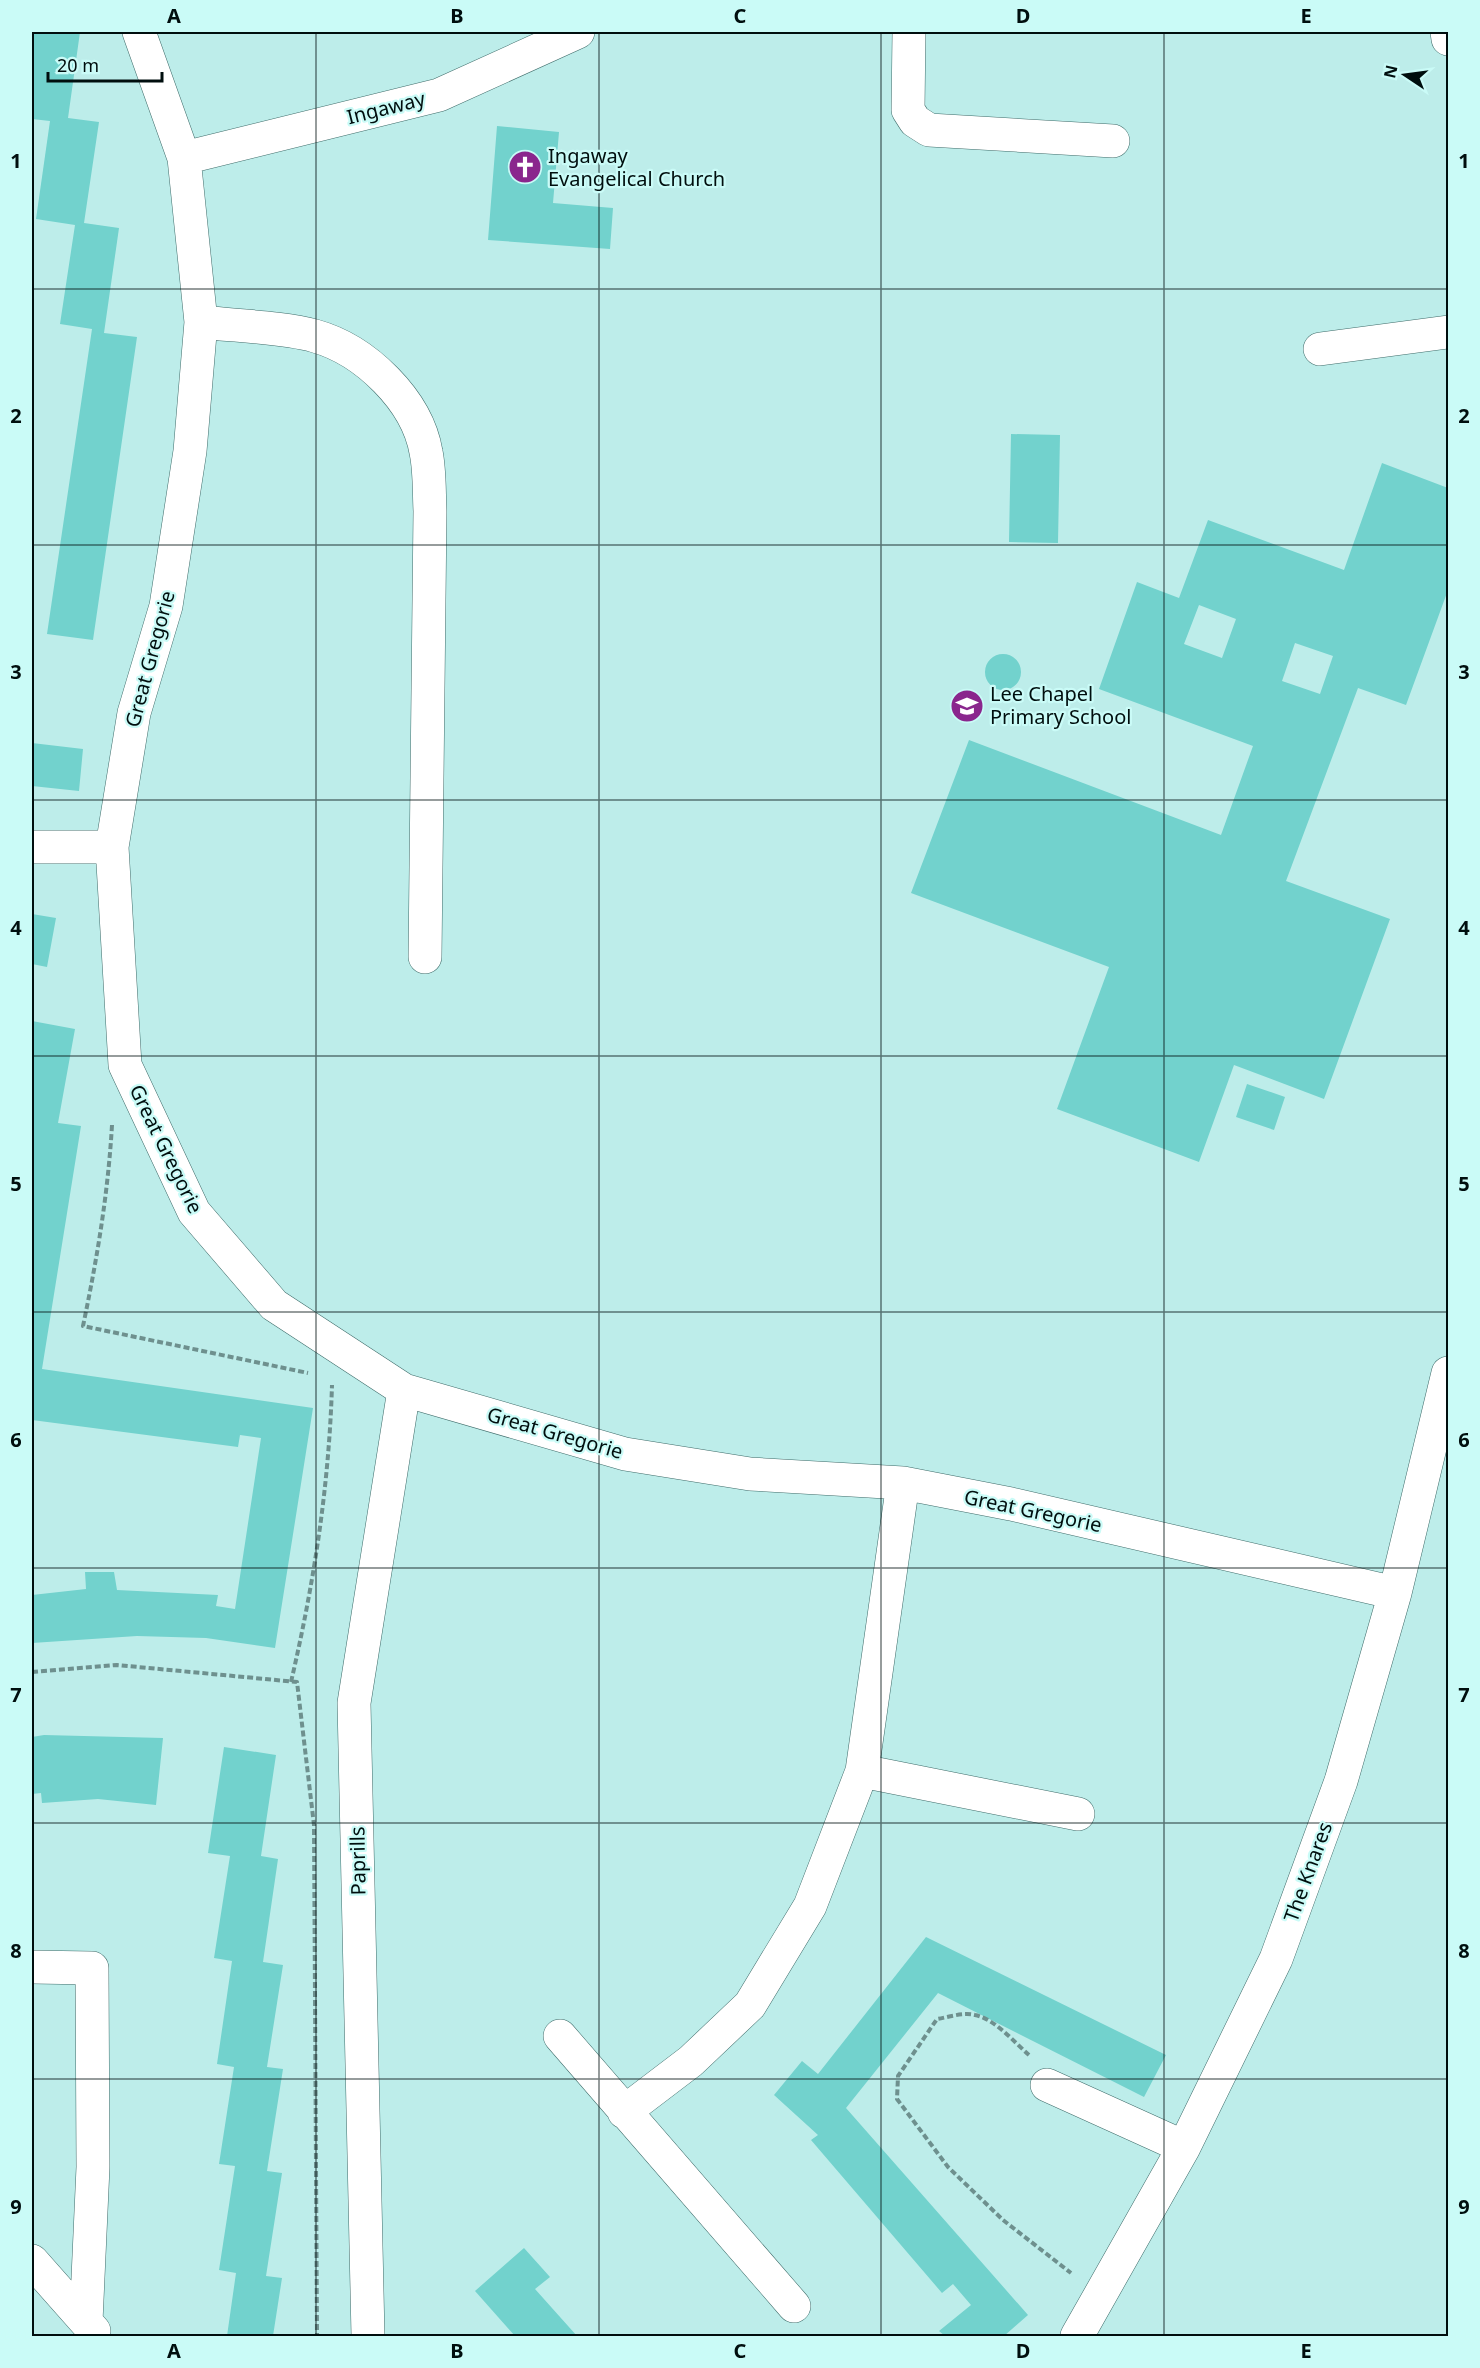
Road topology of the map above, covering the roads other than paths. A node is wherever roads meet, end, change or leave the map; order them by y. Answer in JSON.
{"nodes":[{"id":1,"x":139,"y":32,"type":"edge"},
{"id":2,"x":578,"y":32,"type":"edge"},
{"id":3,"x":909,"y":32,"type":"edge"},
{"id":4,"x":1447,"y":32,"type":"edge"},
{"id":5,"x":1449,"y":39,"type":"edge"},
{"id":6,"x":1113,"y":141,"type":"dead end"},
{"id":7,"x":184,"y":158,"type":"junction"},
{"id":8,"x":201,"y":322,"type":"junction"},
{"id":9,"x":1449,"y":332,"type":"edge"},
{"id":10,"x":1320,"y":349,"type":"dead end"},
{"id":11,"x":32,"y":847,"type":"edge"},
{"id":12,"x":112,"y":847,"type":"junction"},
{"id":13,"x":426,"y":957,"type":"dead end"},
{"id":14,"x":1449,"y":1373,"type":"edge"},
{"id":15,"x":404,"y":1390,"type":"junction"},
{"id":16,"x":1444,"y":1406,"type":"edge"},
{"id":17,"x":903,"y":1484,"type":"junction"},
{"id":18,"x":1395,"y":1593,"type":"junction"},
{"id":19,"x":862,"y":1771,"type":"junction"},
{"id":20,"x":1078,"y":1814,"type":"dead end"},
{"id":21,"x":32,"y":1967,"type":"edge"},
{"id":22,"x":560,"y":2036,"type":"dead end"},
{"id":23,"x":1047,"y":2085,"type":"dead end"},
{"id":24,"x":624,"y":2112,"type":"junction"},
{"id":25,"x":1184,"y":2147,"type":"junction"},
{"id":26,"x":32,"y":2261,"type":"edge"},
{"id":27,"x":794,"y":2306,"type":"dead end"},
{"id":28,"x":93,"y":2329,"type":"edge"},
{"id":29,"x":368,"y":2337,"type":"edge"},
{"id":30,"x":1077,"y":2337,"type":"edge"}],
"edges":[{"from":1,"to":7,"type":"street","name":"Great Gregorie"},
{"from":2,"to":7,"type":"street","name":"Ingaway"},
{"from":3,"to":6,"type":"street"},
{"from":4,"to":5,"type":"street"},
{"from":7,"to":8,"type":"street","name":"Great Gregorie"},
{"from":8,"to":12,"type":"street","name":"Great Gregorie"},
{"from":8,"to":13,"type":"street"},
{"from":9,"to":10,"type":"street"},
{"from":11,"to":12,"type":"street"},
{"from":12,"to":15,"type":"street","name":"Great Gregorie"},
{"from":14,"to":16,"type":"street","name":"The Knares"},
{"from":15,"to":17,"type":"street","name":"Great Gregorie"},
{"from":15,"to":29,"type":"street","name":"Paprills"},
{"from":16,"to":18,"type":"street","name":"The Knares"},
{"from":17,"to":18,"type":"street","name":"Great Gregorie"},
{"from":17,"to":19,"type":"street"},
{"from":18,"to":25,"type":"street","name":"The Knares"},
{"from":19,"to":20,"type":"street"},
{"from":19,"to":24,"type":"street"},
{"from":21,"to":28,"type":"street"},
{"from":22,"to":24,"type":"street"},
{"from":23,"to":25,"type":"street"},
{"from":24,"to":27,"type":"street"},
{"from":25,"to":30,"type":"street","name":"The Knares"},
{"from":26,"to":28,"type":"street"}]}
